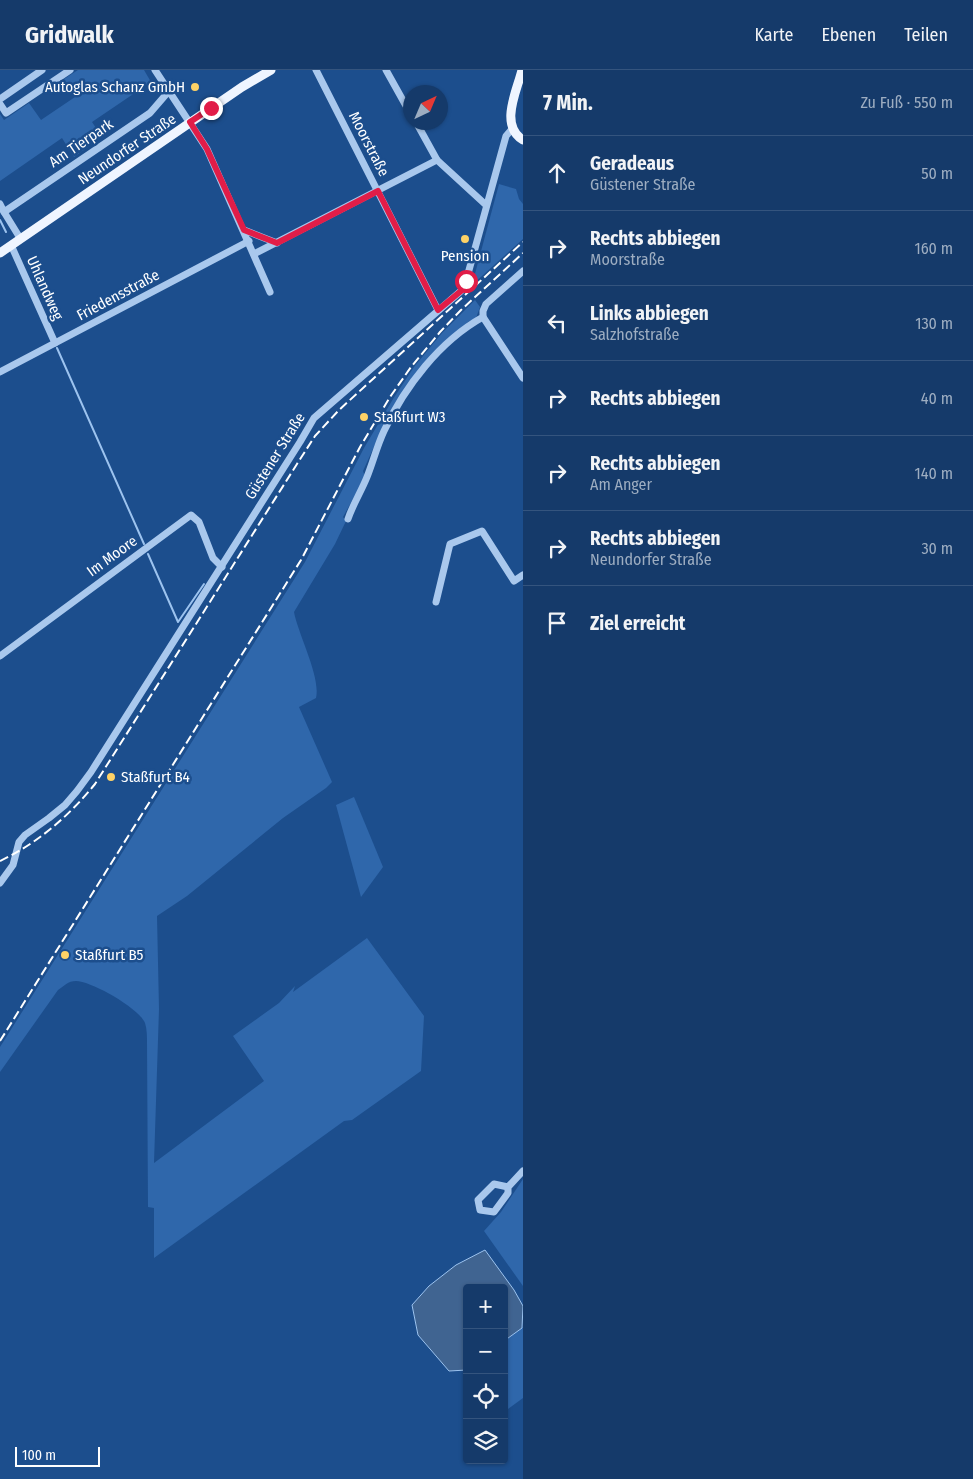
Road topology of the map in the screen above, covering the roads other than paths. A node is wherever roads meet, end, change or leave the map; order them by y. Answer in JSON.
{"nodes":[{"id":1,"x":42,"y":70,"type":"edge"},
{"id":2,"x":70,"y":70,"type":"edge"},
{"id":3,"x":155,"y":70,"type":"edge"},
{"id":4,"x":271,"y":70,"type":"edge"},
{"id":5,"x":316,"y":70,"type":"edge"},
{"id":6,"x":386,"y":70,"type":"edge"},
{"id":7,"x":522,"y":70,"type":"edge"},
{"id":8,"x":169,"y":91,"type":"junction"},
{"id":9,"x":0,"y":99,"type":"edge"},
{"id":10,"x":403,"y":100,"type":"edge"},
{"id":11,"x":0,"y":104,"type":"edge"},
{"id":12,"x":190,"y":122,"type":"junction"},
{"id":13,"x":513,"y":128,"type":"junction"},
{"id":14,"x":420,"y":130,"type":"edge"},
{"id":15,"x":523,"y":140,"type":"edge"},
{"id":16,"x":437,"y":160,"type":"junction"},
{"id":17,"x":378,"y":191,"type":"junction"},
{"id":18,"x":0,"y":204,"type":"edge"},
{"id":19,"x":486,"y":205,"type":"junction"},
{"id":20,"x":4,"y":212,"type":"junction"},
{"id":21,"x":244,"y":230,"type":"junction"},
{"id":22,"x":20,"y":238,"type":"junction"},
{"id":23,"x":249,"y":241,"type":"junction"},
{"id":24,"x":277,"y":243,"type":"junction"},
{"id":25,"x":11,"y":245,"type":"junction"},
{"id":26,"x":0,"y":253,"type":"edge"},
{"id":27,"x":254,"y":254,"type":"junction"},
{"id":28,"x":523,"y":271,"type":"edge"},
{"id":29,"x":270,"y":292,"type":"dead end"},
{"id":30,"x":438,"y":310,"type":"junction"},
{"id":31,"x":483,"y":317,"type":"junction"},
{"id":32,"x":55,"y":343,"type":"junction"},
{"id":33,"x":0,"y":372,"type":"edge"},
{"id":34,"x":523,"y":378,"type":"edge"},
{"id":35,"x":348,"y":519,"type":"dead end"},
{"id":36,"x":222,"y":567,"type":"junction"},
{"id":37,"x":523,"y":576,"type":"edge"},
{"id":38,"x":436,"y":602,"type":"dead end"},
{"id":39,"x":0,"y":656,"type":"edge"},
{"id":40,"x":0,"y":883,"type":"edge"},
{"id":41,"x":523,"y":1171,"type":"edge"},
{"id":42,"x":508,"y":1187,"type":"junction"}],
"edges":[{"from":1,"to":9,"type":"street"},
{"from":2,"to":11,"type":"street"},
{"from":3,"to":8,"type":"street"},
{"from":4,"to":12,"type":"main road","name":"Neundorfer Straße"},
{"from":5,"to":17,"type":"street","name":"Moorstraße"},
{"from":6,"to":10,"type":"street"},
{"from":7,"to":13,"type":"main road","name":"Güstener Straße"},
{"from":8,"to":12,"type":"street"},
{"from":8,"to":20,"type":"street","name":"Am Tierpark"},
{"from":12,"to":21,"type":"street"},
{"from":12,"to":22,"type":"main road","name":"Neundorfer Straße"},
{"from":13,"to":15,"type":"main road"},
{"from":13,"to":19,"type":"street","name":"Güstener Straße"},
{"from":14,"to":16,"type":"street"},
{"from":16,"to":17,"type":"street"},
{"from":16,"to":19,"type":"street"},
{"from":17,"to":24,"type":"street"},
{"from":17,"to":30,"type":"street","name":"Moorstraße"},
{"from":18,"to":20,"type":"street"},
{"from":19,"to":30,"type":"street","name":"Güstener Straße"},
{"from":20,"to":22,"type":"street"},
{"from":21,"to":23,"type":"street"},
{"from":21,"to":24,"type":"street"},
{"from":22,"to":25,"type":"main road","name":"Neundorfer Straße"},
{"from":23,"to":27,"type":"street"},
{"from":23,"to":32,"type":"street","name":"Friedensstraße"},
{"from":24,"to":27,"type":"street"},
{"from":25,"to":26,"type":"main road","name":"Neundorfer Straße"},
{"from":25,"to":32,"type":"street","name":"Uhlandweg"},
{"from":27,"to":29,"type":"street"},
{"from":28,"to":31,"type":"street"},
{"from":30,"to":36,"type":"street","name":"Güstener Straße"},
{"from":31,"to":34,"type":"street"},
{"from":31,"to":35,"type":"street"},
{"from":32,"to":33,"type":"street","name":"Friedensstraße"},
{"from":36,"to":39,"type":"street","name":"Im Moore"},
{"from":36,"to":40,"type":"street","name":"Güstener Straße"},
{"from":37,"to":38,"type":"street"},
{"from":41,"to":42,"type":"street"},
{"from":42,"to":42,"type":"street"}]}
